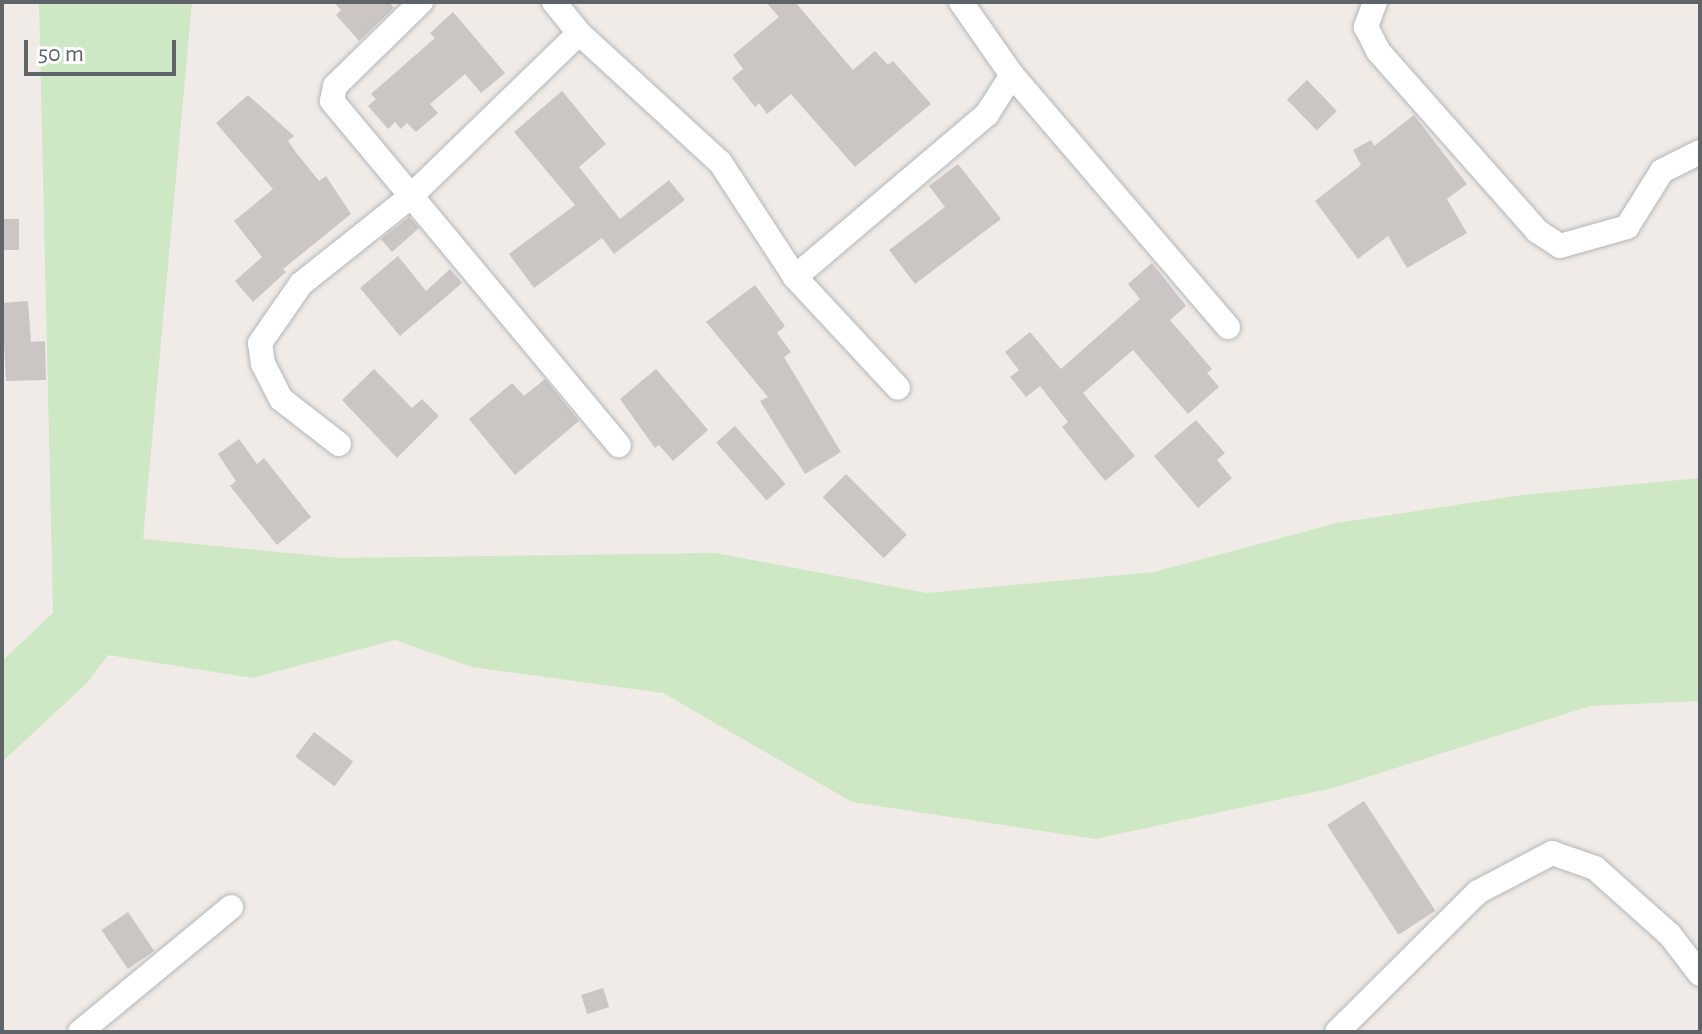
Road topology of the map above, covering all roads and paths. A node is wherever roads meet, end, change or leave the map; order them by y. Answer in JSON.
{"nodes":[{"id":1,"x":421,"y":2,"type":"edge"},
{"id":2,"x":554,"y":2,"type":"edge"},
{"id":3,"x":961,"y":2,"type":"edge"},
{"id":4,"x":1375,"y":2,"type":"edge"},
{"id":5,"x":579,"y":33,"type":"junction"},
{"id":6,"x":1012,"y":75,"type":"junction"},
{"id":7,"x":1700,"y":152,"type":"edge"},
{"id":8,"x":410,"y":197,"type":"junction"},
{"id":9,"x":795,"y":277,"type":"junction"},
{"id":10,"x":1228,"y":327,"type":"dead end"},
{"id":11,"x":898,"y":388,"type":"dead end"},
{"id":12,"x":339,"y":444,"type":"dead end"},
{"id":13,"x":619,"y":445,"type":"dead end"},
{"id":14,"x":231,"y":907,"type":"dead end"},
{"id":15,"x":1700,"y":974,"type":"edge"},
{"id":16,"x":80,"y":1032,"type":"edge"},
{"id":17,"x":1337,"y":1032,"type":"edge"}],
"edges":[{"from":1,"to":8,"type":"street"},
{"from":2,"to":5,"type":"street"},
{"from":3,"to":6,"type":"street"},
{"from":4,"to":7,"type":"street"},
{"from":5,"to":8,"type":"street"},
{"from":5,"to":9,"type":"street"},
{"from":6,"to":9,"type":"street"},
{"from":6,"to":10,"type":"street"},
{"from":8,"to":12,"type":"street"},
{"from":8,"to":13,"type":"street"},
{"from":9,"to":11,"type":"street"},
{"from":14,"to":16,"type":"street"},
{"from":15,"to":17,"type":"street"}]}
